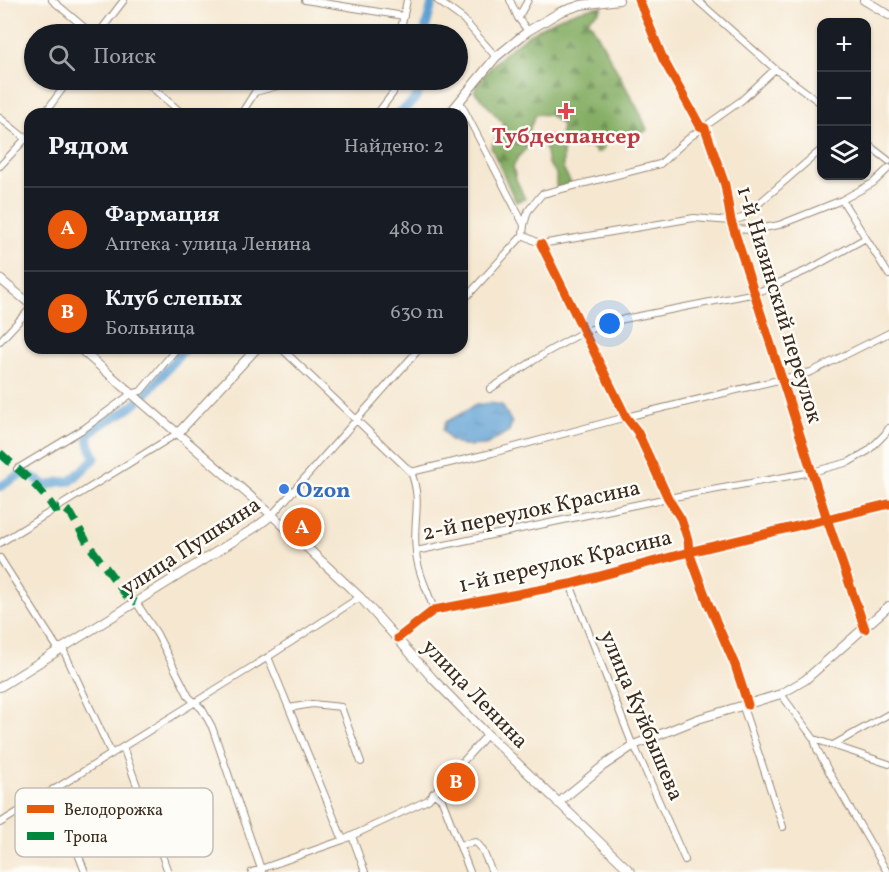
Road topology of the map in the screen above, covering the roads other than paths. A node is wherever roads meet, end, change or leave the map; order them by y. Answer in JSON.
{"nodes":[{"id":1,"x":52,"y":0,"type":"edge"},
{"id":2,"x":124,"y":0,"type":"edge"},
{"id":3,"x":305,"y":0,"type":"edge"},
{"id":4,"x":407,"y":0,"type":"edge"},
{"id":5,"x":437,"y":0,"type":"edge"},
{"id":6,"x":510,"y":0,"type":"edge"},
{"id":7,"x":528,"y":0,"type":"edge"},
{"id":8,"x":619,"y":0,"type":"edge"},
{"id":9,"x":639,"y":0,"type":"edge"},
{"id":10,"x":697,"y":0,"type":"edge"},
{"id":11,"x":864,"y":0,"type":"edge"},
{"id":12,"x":580,"y":2,"type":"edge"},
{"id":13,"x":889,"y":15,"type":"edge"},
{"id":14,"x":404,"y":16,"type":"junction"},
{"id":15,"x":518,"y":18,"type":"junction"},
{"id":16,"x":80,"y":24,"type":"edge"},
{"id":17,"x":106,"y":24,"type":"edge"},
{"id":18,"x":402,"y":24,"type":"edge"},
{"id":19,"x":467,"y":24,"type":"edge"},
{"id":20,"x":468,"y":25,"type":"edge"},
{"id":21,"x":528,"y":31,"type":"junction"},
{"id":22,"x":496,"y":57,"type":"junction"},
{"id":23,"x":775,"y":69,"type":"junction"},
{"id":24,"x":62,"y":90,"type":"edge"},
{"id":25,"x":155,"y":90,"type":"edge"},
{"id":26,"x":262,"y":90,"type":"edge"},
{"id":27,"x":393,"y":90,"type":"edge"},
{"id":28,"x":817,"y":100,"type":"edge"},
{"id":29,"x":460,"y":102,"type":"junction"},
{"id":30,"x":48,"y":108,"type":"edge"},
{"id":31,"x":176,"y":108,"type":"edge"},
{"id":32,"x":245,"y":108,"type":"edge"},
{"id":33,"x":382,"y":108,"type":"edge"},
{"id":34,"x":454,"y":108,"type":"edge"},
{"id":35,"x":463,"y":108,"type":"edge"},
{"id":36,"x":468,"y":117,"type":"edge"},
{"id":37,"x":0,"y":118,"type":"edge"},
{"id":38,"x":705,"y":128,"type":"junction"},
{"id":39,"x":24,"y":135,"type":"edge"},
{"id":40,"x":24,"y":144,"type":"edge"},
{"id":41,"x":871,"y":146,"type":"edge"},
{"id":42,"x":817,"y":153,"type":"edge"},
{"id":43,"x":889,"y":161,"type":"edge"},
{"id":44,"x":0,"y":166,"type":"edge"},
{"id":45,"x":889,"y":168,"type":"edge"},
{"id":46,"x":842,"y":200,"type":"junction"},
{"id":47,"x":731,"y":221,"type":"junction"},
{"id":48,"x":524,"y":225,"type":"junction"},
{"id":49,"x":735,"y":230,"type":"junction"},
{"id":50,"x":523,"y":235,"type":"junction"},
{"id":51,"x":864,"y":239,"type":"junction"},
{"id":52,"x":541,"y":244,"type":"junction"},
{"id":53,"x":889,"y":275,"type":"edge"},
{"id":54,"x":0,"y":279,"type":"edge"},
{"id":55,"x":756,"y":292,"type":"junction"},
{"id":56,"x":468,"y":295,"type":"edge"},
{"id":57,"x":24,"y":299,"type":"edge"},
{"id":58,"x":24,"y":315,"type":"edge"},
{"id":59,"x":585,"y":331,"type":"junction"},
{"id":60,"x":889,"y":333,"type":"edge"},
{"id":61,"x":0,"y":341,"type":"edge"},
{"id":62,"x":86,"y":354,"type":"edge"},
{"id":63,"x":172,"y":354,"type":"edge"},
{"id":64,"x":251,"y":354,"type":"edge"},
{"id":65,"x":287,"y":354,"type":"edge"},
{"id":66,"x":415,"y":354,"type":"edge"},
{"id":67,"x":782,"y":378,"type":"junction"},
{"id":68,"x":490,"y":389,"type":"dead end"},
{"id":69,"x":131,"y":394,"type":"junction"},
{"id":70,"x":626,"y":417,"type":"junction"},
{"id":71,"x":356,"y":419,"type":"junction"},
{"id":72,"x":889,"y":428,"type":"edge"},
{"id":73,"x":178,"y":433,"type":"junction"},
{"id":74,"x":17,"y":469,"type":"dead end"},
{"id":75,"x":812,"y":471,"type":"junction"},
{"id":76,"x":411,"y":472,"type":"junction"},
{"id":77,"x":668,"y":498,"type":"junction"},
{"id":78,"x":889,"y":504,"type":"edge"},
{"id":79,"x":272,"y":515,"type":"junction"},
{"id":80,"x":826,"y":519,"type":"junction"},
{"id":81,"x":0,"y":543,"type":"edge"},
{"id":82,"x":416,"y":552,"type":"junction"},
{"id":83,"x":689,"y":552,"type":"junction"},
{"id":84,"x":0,"y":558,"type":"edge"},
{"id":85,"x":570,"y":584,"type":"junction"},
{"id":86,"x":360,"y":597,"type":"junction"},
{"id":87,"x":136,"y":602,"type":"junction"},
{"id":88,"x":889,"y":606,"type":"edge"},
{"id":89,"x":434,"y":610,"type":"junction"},
{"id":90,"x":864,"y":629,"type":"junction"},
{"id":91,"x":398,"y":638,"type":"junction"},
{"id":92,"x":62,"y":647,"type":"junction"},
{"id":93,"x":268,"y":657,"type":"junction"},
{"id":94,"x":0,"y":687,"type":"edge"},
{"id":95,"x":782,"y":694,"type":"junction"},
{"id":96,"x":195,"y":703,"type":"junction"},
{"id":97,"x":745,"y":706,"type":"junction"},
{"id":98,"x":289,"y":708,"type":"junction"},
{"id":99,"x":889,"y":714,"type":"edge"},
{"id":100,"x":488,"y":734,"type":"junction"},
{"id":101,"x":814,"y":739,"type":"junction"},
{"id":102,"x":634,"y":745,"type":"junction"},
{"id":103,"x":833,"y":745,"type":"junction"},
{"id":104,"x":123,"y":747,"type":"junction"},
{"id":105,"x":111,"y":753,"type":"junction"},
{"id":106,"x":361,"y":762,"type":"dead end"},
{"id":107,"x":889,"y":764,"type":"edge"},
{"id":108,"x":55,"y":788,"type":"edge"},
{"id":109,"x":138,"y":788,"type":"edge"},
{"id":110,"x":433,"y":793,"type":"junction"},
{"id":111,"x":558,"y":803,"type":"junction"},
{"id":112,"x":15,"y":814,"type":"edge"},
{"id":113,"x":0,"y":824,"type":"edge"},
{"id":114,"x":783,"y":827,"type":"dead end"},
{"id":115,"x":352,"y":836,"type":"junction"},
{"id":116,"x":343,"y":840,"type":"junction"},
{"id":117,"x":460,"y":845,"type":"junction"},
{"id":118,"x":79,"y":857,"type":"edge"},
{"id":119,"x":163,"y":857,"type":"edge"},
{"id":120,"x":685,"y":860,"type":"dead end"},
{"id":121,"x":261,"y":870,"type":"edge"},
{"id":122,"x":85,"y":872,"type":"edge"},
{"id":123,"x":168,"y":872,"type":"edge"},
{"id":124,"x":252,"y":872,"type":"edge"},
{"id":125,"x":365,"y":872,"type":"edge"},
{"id":126,"x":470,"y":872,"type":"edge"},
{"id":127,"x":492,"y":872,"type":"edge"},
{"id":128,"x":631,"y":872,"type":"edge"},
{"id":129,"x":887,"y":872,"type":"edge"}],
"edges":[{"from":1,"to":16,"type":"street"},
{"from":2,"to":17,"type":"street"},
{"from":3,"to":14,"type":"street"},
{"from":4,"to":14,"type":"street"},
{"from":5,"to":19,"type":"street"},
{"from":6,"to":15,"type":"street"},
{"from":7,"to":15,"type":"street"},
{"from":8,"to":12,"type":"main road"},
{"from":9,"to":38,"type":"street","name":"1-й Низинский переулок"},
{"from":10,"to":23,"type":"street"},
{"from":11,"to":13,"type":"main road"},
{"from":12,"to":21,"type":"main road"},
{"from":14,"to":18,"type":"street"},
{"from":15,"to":21,"type":"street"},
{"from":20,"to":22,"type":"street"},
{"from":21,"to":22,"type":"main road"},
{"from":22,"to":29,"type":"main road"},
{"from":23,"to":28,"type":"street"},
{"from":23,"to":38,"type":"street"},
{"from":24,"to":30,"type":"street"},
{"from":25,"to":31,"type":"street"},
{"from":26,"to":32,"type":"street"},
{"from":27,"to":33,"type":"street"},
{"from":29,"to":34,"type":"main road"},
{"from":29,"to":35,"type":"street"},
{"from":36,"to":48,"type":"street"},
{"from":37,"to":39,"type":"street"},
{"from":38,"to":47,"type":"street","name":"1-й Низинский переулок"},
{"from":38,"to":48,"type":"street"},
{"from":40,"to":44,"type":"street"},
{"from":41,"to":43,"type":"street"},
{"from":42,"to":47,"type":"street"},
{"from":45,"to":46,"type":"street"},
{"from":46,"to":49,"type":"street"},
{"from":46,"to":51,"type":"street"},
{"from":47,"to":49,"type":"street","name":"1-й Низинский переулок"},
{"from":47,"to":52,"type":"street"},
{"from":48,"to":50,"type":"street"},
{"from":49,"to":55,"type":"street","name":"1-й Низинский переулок"},
{"from":50,"to":52,"type":"street"},
{"from":50,"to":56,"type":"street"},
{"from":51,"to":53,"type":"street"},
{"from":51,"to":55,"type":"street"},
{"from":52,"to":59,"type":"street"},
{"from":54,"to":57,"type":"main road"},
{"from":55,"to":59,"type":"street"},
{"from":55,"to":67,"type":"street","name":"1-й Низинский переулок"},
{"from":58,"to":61,"type":"street"},
{"from":59,"to":68,"type":"street"},
{"from":59,"to":70,"type":"street"},
{"from":60,"to":67,"type":"street"},
{"from":62,"to":69,"type":"main road","name":"улица Ленина"},
{"from":63,"to":69,"type":"street"},
{"from":64,"to":73,"type":"main road"},
{"from":65,"to":71,"type":"street"},
{"from":66,"to":71,"type":"street","name":"улица Пушкина"},
{"from":67,"to":70,"type":"street"},
{"from":67,"to":75,"type":"street","name":"1-й Низинский переулок"},
{"from":69,"to":73,"type":"main road","name":"улица Ленина"},
{"from":69,"to":74,"type":"street"},
{"from":70,"to":76,"type":"street"},
{"from":70,"to":77,"type":"street"},
{"from":71,"to":76,"type":"street"},
{"from":71,"to":79,"type":"street","name":"улица Пушкина"},
{"from":72,"to":75,"type":"street","name":"2-й переулок Красина"},
{"from":73,"to":79,"type":"main road","name":"улица Ленина"},
{"from":73,"to":81,"type":"street"},
{"from":75,"to":77,"type":"street","name":"2-й переулок Красина"},
{"from":75,"to":80,"type":"street","name":"1-й Низинский переулок"},
{"from":76,"to":82,"type":"street"},
{"from":77,"to":82,"type":"street","name":"2-й переулок Красина"},
{"from":77,"to":83,"type":"street"},
{"from":78,"to":80,"type":"street","name":"1-й переулок Красина"},
{"from":79,"to":86,"type":"main road","name":"улица Ленина"},
{"from":79,"to":87,"type":"main road","name":"улица Пушкина"},
{"from":80,"to":83,"type":"street","name":"1-й переулок Красина"},
{"from":80,"to":90,"type":"street","name":"1-й Низинский переулок"},
{"from":82,"to":89,"type":"street"},
{"from":83,"to":85,"type":"street","name":"1-й переулок Красина"},
{"from":83,"to":97,"type":"street"},
{"from":84,"to":92,"type":"street"},
{"from":85,"to":89,"type":"street","name":"1-й переулок Красина"},
{"from":85,"to":102,"type":"street","name":"улица Куйбышева"},
{"from":86,"to":91,"type":"main road","name":"улица Ленина"},
{"from":86,"to":93,"type":"street"},
{"from":87,"to":92,"type":"main road","name":"улица Пушкина"},
{"from":87,"to":96,"type":"street"},
{"from":88,"to":90,"type":"main road"},
{"from":89,"to":91,"type":"street","name":"1-й переулок Красина"},
{"from":90,"to":95,"type":"main road"},
{"from":91,"to":100,"type":"main road","name":"улица Ленина"},
{"from":92,"to":94,"type":"main road","name":"улица Пушкина"},
{"from":92,"to":105,"type":"street"},
{"from":93,"to":96,"type":"street"},
{"from":93,"to":98,"type":"street"},
{"from":95,"to":97,"type":"main road"},
{"from":95,"to":101,"type":"street"},
{"from":96,"to":104,"type":"street"},
{"from":96,"to":121,"type":"street"},
{"from":97,"to":102,"type":"main road"},
{"from":97,"to":114,"type":"street"},
{"from":98,"to":106,"type":"street"},
{"from":98,"to":116,"type":"street"},
{"from":99,"to":103,"type":"street"},
{"from":100,"to":110,"type":"street"},
{"from":100,"to":111,"type":"main road","name":"улица Ленина"},
{"from":101,"to":103,"type":"street"},
{"from":101,"to":129,"type":"street"},
{"from":102,"to":111,"type":"main road"},
{"from":102,"to":120,"type":"street","name":"улица Куйбышева"},
{"from":103,"to":107,"type":"street"},
{"from":104,"to":105,"type":"street"},
{"from":104,"to":109,"type":"street"},
{"from":105,"to":108,"type":"street"},
{"from":110,"to":115,"type":"street"},
{"from":110,"to":117,"type":"street"},
{"from":111,"to":128,"type":"main road","name":"улица Ленина"},
{"from":112,"to":113,"type":"street"},
{"from":115,"to":116,"type":"street"},
{"from":115,"to":125,"type":"street"},
{"from":116,"to":121,"type":"street"},
{"from":117,"to":126,"type":"street"},
{"from":117,"to":127,"type":"street"},
{"from":118,"to":122,"type":"street"},
{"from":119,"to":123,"type":"street"},
{"from":121,"to":124,"type":"street"}]}
